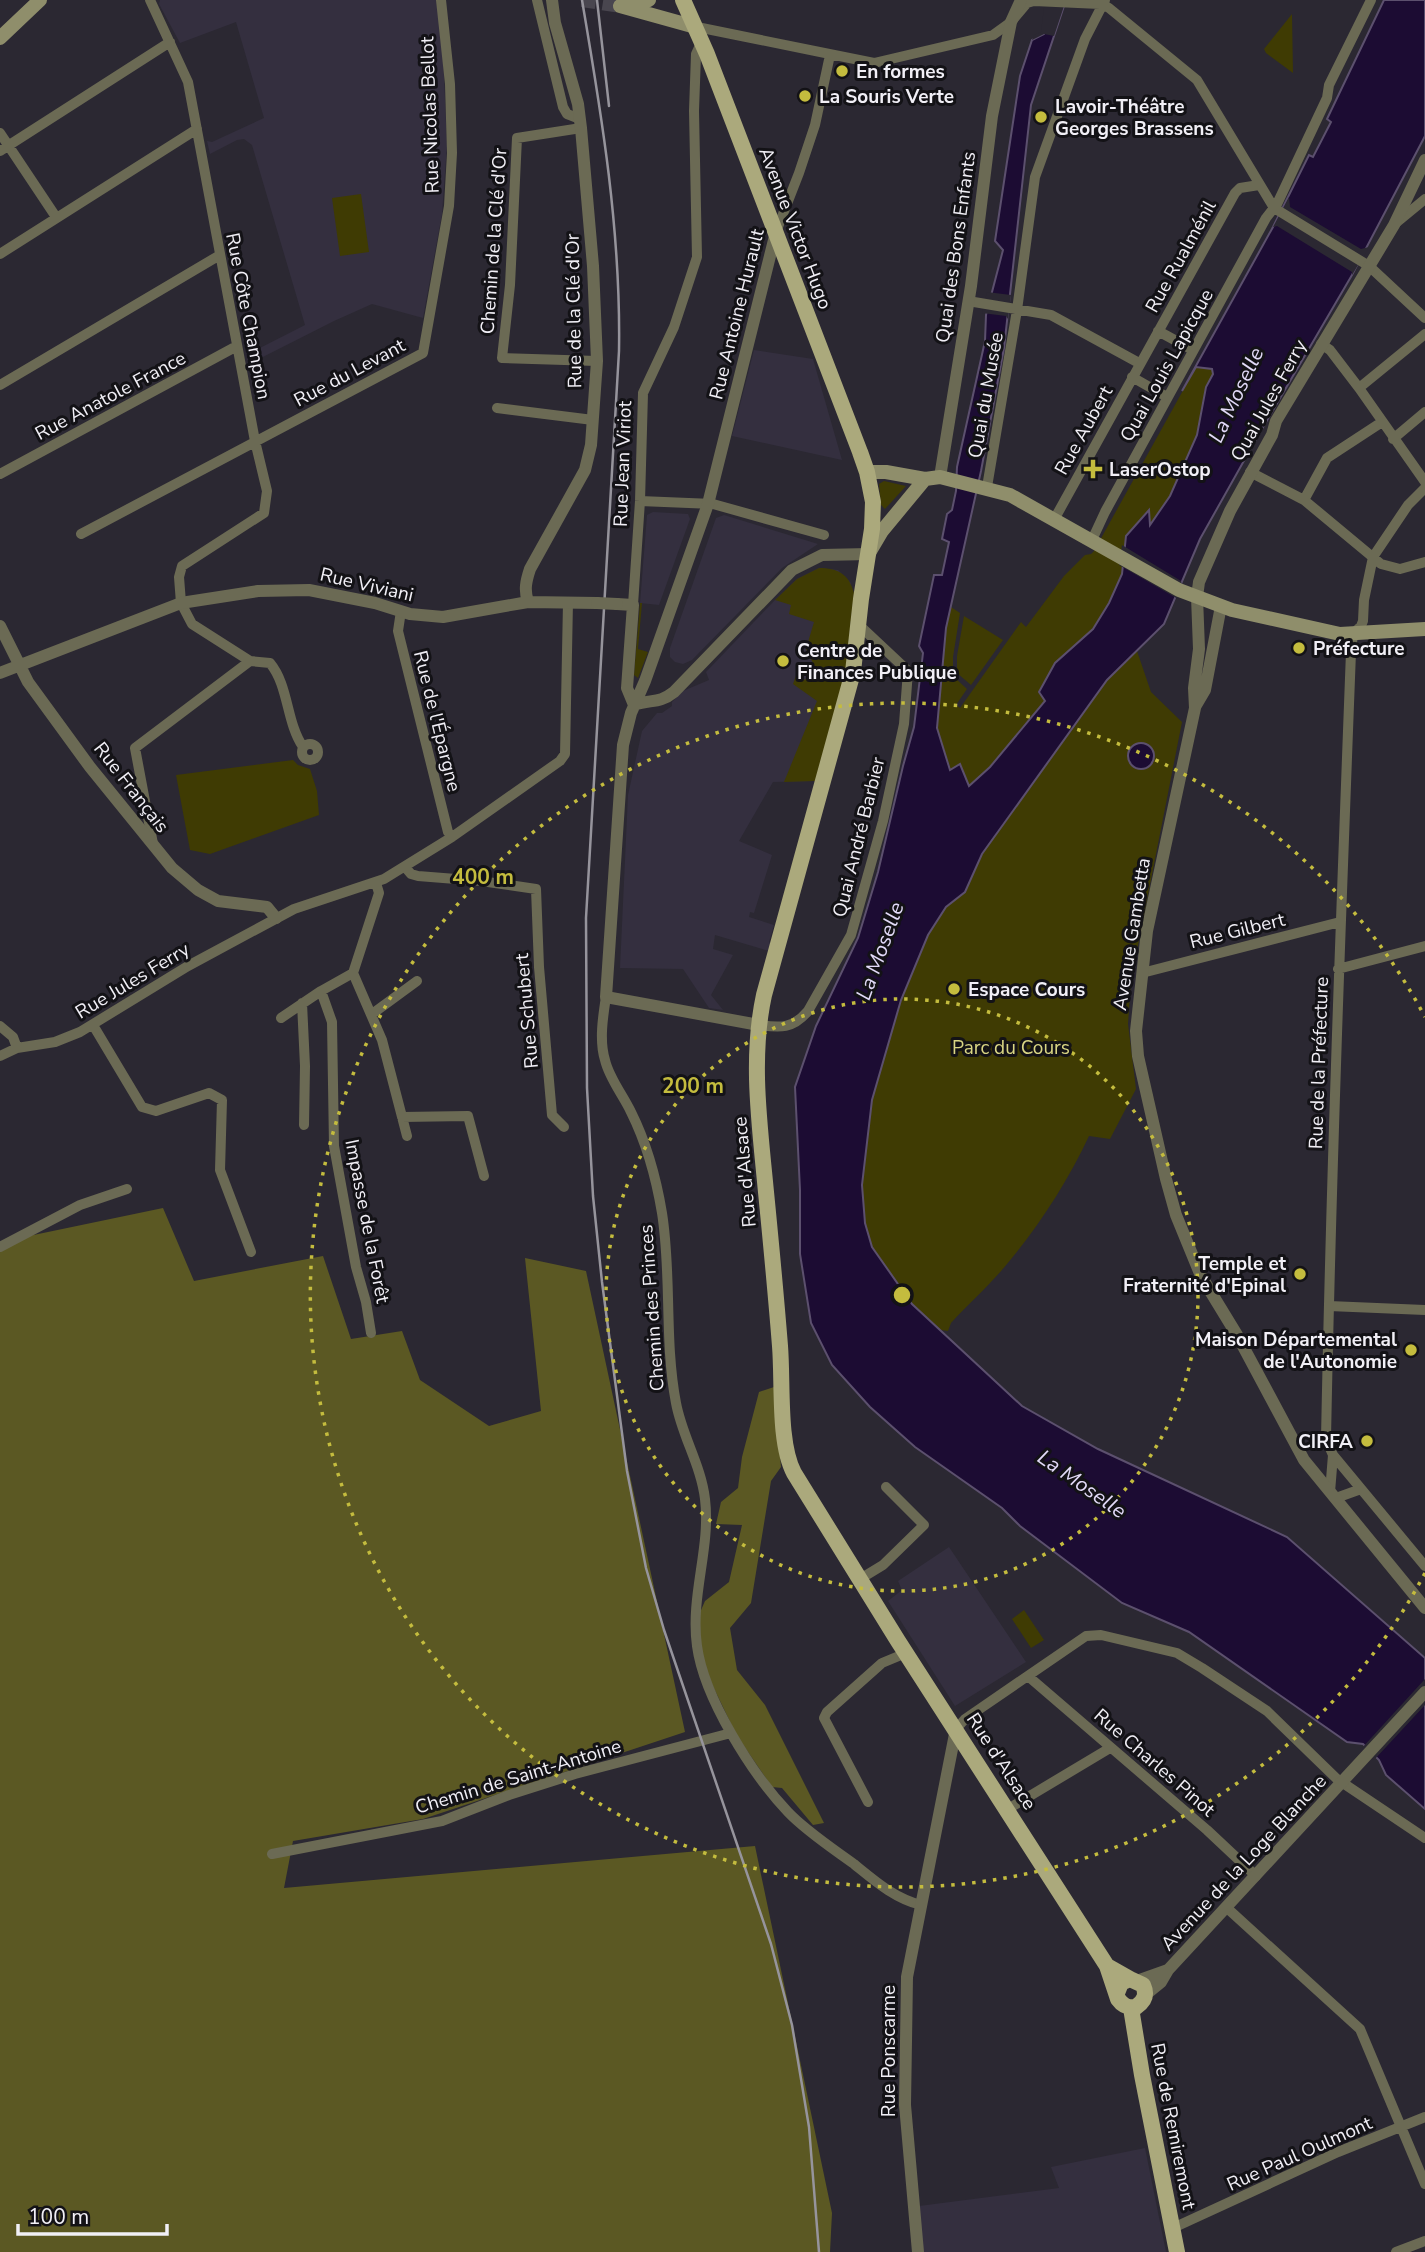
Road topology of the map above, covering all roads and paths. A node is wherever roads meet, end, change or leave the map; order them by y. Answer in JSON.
{"nodes":[{"id":1,"x":40,"y":0,"type":"edge"},
{"id":2,"x":150,"y":0,"type":"edge"},
{"id":3,"x":441,"y":0,"type":"edge"},
{"id":4,"x":537,"y":0,"type":"edge"},
{"id":5,"x":552,"y":0,"type":"edge"},
{"id":6,"x":649,"y":0,"type":"edge"},
{"id":7,"x":657,"y":0,"type":"edge"},
{"id":8,"x":682,"y":0,"type":"edge"},
{"id":9,"x":1012,"y":0,"type":"edge"},
{"id":10,"x":1021,"y":0,"type":"edge"},
{"id":11,"x":1371,"y":0,"type":"edge"},
{"id":12,"x":1034,"y":1,"type":"edge"},
{"id":13,"x":1101,"y":1,"type":"edge"},
{"id":14,"x":653,"y":15,"type":"junction"},
{"id":15,"x":1011,"y":22,"type":"junction"},
{"id":16,"x":692,"y":26,"type":"junction"},
{"id":17,"x":0,"y":38,"type":"edge"},
{"id":18,"x":170,"y":42,"type":"junction"},
{"id":19,"x":701,"y":43,"type":"junction"},
{"id":20,"x":830,"y":55,"type":"junction"},
{"id":21,"x":581,"y":124,"type":"junction"},
{"id":22,"x":197,"y":129,"type":"junction"},
{"id":23,"x":0,"y":133,"type":"edge"},
{"id":24,"x":4,"y":148,"type":"edge"},
{"id":25,"x":1425,"y":160,"type":"edge"},
{"id":26,"x":1259,"y":185,"type":"junction"},
{"id":27,"x":1425,"y":200,"type":"edge"},
{"id":28,"x":1276,"y":210,"type":"junction"},
{"id":29,"x":56,"y":217,"type":"junction"},
{"id":30,"x":1394,"y":225,"type":"junction"},
{"id":31,"x":775,"y":232,"type":"junction"},
{"id":32,"x":0,"y":254,"type":"edge"},
{"id":33,"x":220,"y":255,"type":"junction"},
{"id":34,"x":1364,"y":263,"type":"junction"},
{"id":35,"x":968,"y":301,"type":"junction"},
{"id":36,"x":1014,"y":309,"type":"junction"},
{"id":37,"x":1425,"y":318,"type":"edge"},
{"id":38,"x":1158,"y":331,"type":"junction"},
{"id":39,"x":1425,"y":334,"type":"edge"},
{"id":40,"x":1321,"y":344,"type":"junction"},
{"id":41,"x":237,"y":346,"type":"junction"},
{"id":42,"x":1193,"y":350,"type":"junction"},
{"id":43,"x":423,"y":353,"type":"joint"},
{"id":44,"x":597,"y":361,"type":"junction"},
{"id":45,"x":1141,"y":361,"type":"junction"},
{"id":46,"x":1132,"y":377,"type":"junction"},
{"id":47,"x":0,"y":385,"type":"edge"},
{"id":48,"x":1359,"y":388,"type":"junction"},
{"id":49,"x":1167,"y":397,"type":"junction"},
{"id":50,"x":497,"y":408,"type":"dead end"},
{"id":51,"x":1425,"y":412,"type":"edge"},
{"id":52,"x":593,"y":420,"type":"junction"},
{"id":53,"x":1382,"y":422,"type":"junction"},
{"id":54,"x":1394,"y":439,"type":"junction"},
{"id":55,"x":255,"y":441,"type":"junction"},
{"id":56,"x":867,"y":472,"type":"junction"},
{"id":57,"x":1250,"y":472,"type":"junction"},
{"id":58,"x":0,"y":474,"type":"edge"},
{"id":59,"x":940,"y":477,"type":"junction"},
{"id":60,"x":925,"y":479,"type":"junction"},
{"id":61,"x":1425,"y":482,"type":"edge"},
{"id":62,"x":986,"y":487,"type":"junction"},
{"id":63,"x":1425,"y":488,"type":"edge"},
{"id":64,"x":1304,"y":500,"type":"junction"},
{"id":65,"x":640,"y":501,"type":"junction"},
{"id":66,"x":708,"y":504,"type":"junction"},
{"id":67,"x":1055,"y":519,"type":"junction"},
{"id":68,"x":81,"y":534,"type":"dead end"},
{"id":69,"x":824,"y":535,"type":"dead end"},
{"id":70,"x":1092,"y":540,"type":"junction"},
{"id":71,"x":869,"y":554,"type":"junction"},
{"id":72,"x":1372,"y":562,"type":"junction"},
{"id":73,"x":1425,"y":562,"type":"edge"},
{"id":74,"x":1197,"y":597,"type":"junction"},
{"id":75,"x":528,"y":602,"type":"junction"},
{"id":76,"x":568,"y":602,"type":"junction"},
{"id":77,"x":181,"y":603,"type":"junction"},
{"id":78,"x":633,"y":605,"type":"junction"},
{"id":79,"x":1226,"y":608,"type":"junction"},
{"id":80,"x":401,"y":611,"type":"junction"},
{"id":81,"x":0,"y":626,"type":"edge"},
{"id":82,"x":860,"y":626,"type":"junction"},
{"id":83,"x":1425,"y":629,"type":"edge"},
{"id":84,"x":1353,"y":635,"type":"junction"},
{"id":85,"x":250,"y":661,"type":"junction"},
{"id":86,"x":21,"y":666,"type":"junction"},
{"id":87,"x":0,"y":673,"type":"edge"},
{"id":88,"x":627,"y":673,"type":"junction"},
{"id":89,"x":645,"y":681,"type":"junction"},
{"id":90,"x":674,"y":691,"type":"junction"},
{"id":91,"x":634,"y":705,"type":"junction"},
{"id":92,"x":1195,"y":708,"type":"junction"},
{"id":93,"x":303,"y":747,"type":"dead end"},
{"id":94,"x":452,"y":838,"type":"junction"},
{"id":95,"x":153,"y":845,"type":"junction"},
{"id":96,"x":416,"y":861,"type":"junction"},
{"id":97,"x":405,"y":867,"type":"junction"},
{"id":98,"x":425,"y":877,"type":"junction"},
{"id":99,"x":376,"y":883,"type":"junction"},
{"id":100,"x":276,"y":918,"type":"junction"},
{"id":101,"x":1340,"y":922,"type":"junction"},
{"id":102,"x":1425,"y":946,"type":"edge"},
{"id":103,"x":1338,"y":969,"type":"junction"},
{"id":104,"x":1142,"y":973,"type":"junction"},
{"id":105,"x":353,"y":974,"type":"junction"},
{"id":106,"x":417,"y":981,"type":"dead end"},
{"id":107,"x":321,"y":991,"type":"junction"},
{"id":108,"x":606,"y":997,"type":"junction"},
{"id":109,"x":302,"y":1003,"type":"junction"},
{"id":110,"x":372,"y":1014,"type":"junction"},
{"id":111,"x":281,"y":1018,"type":"dead end"},
{"id":112,"x":93,"y":1025,"type":"junction"},
{"id":113,"x":759,"y":1025,"type":"junction"},
{"id":114,"x":0,"y":1026,"type":"edge"},
{"id":115,"x":18,"y":1048,"type":"junction"},
{"id":116,"x":0,"y":1056,"type":"edge"},
{"id":117,"x":402,"y":1117,"type":"junction"},
{"id":118,"x":304,"y":1125,"type":"dead end"},
{"id":119,"x":564,"y":1127,"type":"dead end"},
{"id":120,"x":407,"y":1136,"type":"dead end"},
{"id":121,"x":484,"y":1176,"type":"dead end"},
{"id":122,"x":127,"y":1189,"type":"dead end"},
{"id":123,"x":0,"y":1247,"type":"edge"},
{"id":124,"x":251,"y":1252,"type":"dead end"},
{"id":125,"x":1329,"y":1306,"type":"junction"},
{"id":126,"x":1425,"y":1310,"type":"edge"},
{"id":127,"x":371,"y":1333,"type":"dead end"},
{"id":128,"x":1333,"y":1455,"type":"junction"},
{"id":129,"x":886,"y":1488,"type":"dead end"},
{"id":130,"x":1361,"y":1489,"type":"junction"},
{"id":131,"x":1333,"y":1495,"type":"junction"},
{"id":132,"x":1425,"y":1566,"type":"edge"},
{"id":133,"x":860,"y":1579,"type":"junction"},
{"id":134,"x":1425,"y":1608,"type":"edge"},
{"id":135,"x":906,"y":1653,"type":"junction"},
{"id":136,"x":1029,"y":1677,"type":"junction"},
{"id":137,"x":1425,"y":1692,"type":"edge"},
{"id":138,"x":956,"y":1729,"type":"junction"},
{"id":139,"x":731,"y":1733,"type":"junction"},
{"id":140,"x":1110,"y":1748,"type":"junction"},
{"id":141,"x":1344,"y":1781,"type":"junction"},
{"id":142,"x":867,"y":1802,"type":"dead end"},
{"id":143,"x":1008,"y":1809,"type":"junction"},
{"id":144,"x":1425,"y":1838,"type":"edge"},
{"id":145,"x":272,"y":1854,"type":"dead end"},
{"id":146,"x":1256,"y":1876,"type":"junction"},
{"id":147,"x":921,"y":1905,"type":"junction"},
{"id":148,"x":1227,"y":1908,"type":"junction"},
{"id":149,"x":1107,"y":1966,"type":"junction"},
{"id":150,"x":1137,"y":1985,"type":"junction"},
{"id":151,"x":1117,"y":1993,"type":"junction"},
{"id":152,"x":1131,"y":2008,"type":"junction"},
{"id":153,"x":1425,"y":2117,"type":"edge"},
{"id":154,"x":1401,"y":2127,"type":"junction"},
{"id":155,"x":1425,"y":2184,"type":"edge"},
{"id":156,"x":1172,"y":2228,"type":"junction"},
{"id":157,"x":1425,"y":2241,"type":"edge"},
{"id":158,"x":918,"y":2252,"type":"edge"},
{"id":159,"x":1177,"y":2252,"type":"edge"},
{"id":160,"x":1395,"y":2252,"type":"edge"}],
"edges":[{"from":1,"to":17,"type":"main road"},
{"from":2,"to":18,"type":"street","name":"Rue Côte Champion"},
{"from":3,"to":43,"type":"street","name":"Rue Nicolas Bellot"},
{"from":4,"to":21,"type":"street"},
{"from":5,"to":21,"type":"street","name":"Rue de la Clé d'Or"},
{"from":6,"to":14,"type":"main road"},
{"from":7,"to":14,"type":"main road"},
{"from":8,"to":16,"type":"main road","name":"Avenue Victor Hugo"},
{"from":9,"to":15,"type":"street"},
{"from":10,"to":15,"type":"street"},
{"from":11,"to":28,"type":"street","name":"Quai Louis Lapicque"},
{"from":12,"to":13,"type":"street"},
{"from":12,"to":15,"type":"street"},
{"from":13,"to":26,"type":"street"},
{"from":13,"to":36,"type":"street","name":"Quai du Musée"},
{"from":14,"to":16,"type":"main road"},
{"from":15,"to":20,"type":"street"},
{"from":15,"to":35,"type":"street","name":"Quai des Bons Enfants"},
{"from":16,"to":19,"type":"main road","name":"Avenue Victor Hugo"},
{"from":16,"to":20,"type":"street"},
{"from":18,"to":22,"type":"street","name":"Rue Côte Champion"},
{"from":18,"to":24,"type":"street"},
{"from":19,"to":31,"type":"main road","name":"Avenue Victor Hugo"},
{"from":19,"to":65,"type":"street","name":"Rue Jean Viriot"},
{"from":20,"to":31,"type":"street","name":"Rue Antoine Hurault"},
{"from":21,"to":44,"type":"street","name":"Rue de la Clé d'Or"},
{"from":21,"to":44,"type":"street","name":"Chemin de la Clé d'Or"},
{"from":22,"to":29,"type":"street"},
{"from":22,"to":33,"type":"street","name":"Rue Côte Champion"},
{"from":23,"to":24,"type":"street"},
{"from":24,"to":29,"type":"street"},
{"from":25,"to":30,"type":"street","name":"Quai Jules Ferry"},
{"from":26,"to":28,"type":"street"},
{"from":26,"to":38,"type":"street","name":"Rue Rualménil"},
{"from":27,"to":30,"type":"street"},
{"from":28,"to":34,"type":"street"},
{"from":28,"to":42,"type":"street","name":"Quai Louis Lapicque"},
{"from":29,"to":32,"type":"street"},
{"from":30,"to":34,"type":"street","name":"Quai Jules Ferry"},
{"from":31,"to":56,"type":"main road","name":"Avenue Victor Hugo"},
{"from":31,"to":66,"type":"street","name":"Rue Antoine Hurault"},
{"from":33,"to":41,"type":"street","name":"Rue Côte Champion"},
{"from":33,"to":47,"type":"street"},
{"from":34,"to":37,"type":"street"},
{"from":34,"to":40,"type":"street","name":"Quai Jules Ferry"},
{"from":35,"to":36,"type":"street"},
{"from":35,"to":59,"type":"street","name":"Quai des Bons Enfants"},
{"from":36,"to":45,"type":"street"},
{"from":36,"to":62,"type":"street","name":"Quai du Musée"},
{"from":38,"to":42,"type":"street"},
{"from":38,"to":45,"type":"street","name":"Rue Rualménil"},
{"from":39,"to":48,"type":"street"},
{"from":40,"to":48,"type":"street"},
{"from":40,"to":57,"type":"street","name":"Quai Jules Ferry"},
{"from":41,"to":55,"type":"street","name":"Rue Côte Champion"},
{"from":41,"to":58,"type":"street","name":"Rue Anatole France"},
{"from":42,"to":49,"type":"street","name":"Quai Louis Lapicque"},
{"from":43,"to":55,"type":"street","name":"Rue du Levant"},
{"from":44,"to":52,"type":"street","name":"Rue de la Clé d'Or"},
{"from":45,"to":46,"type":"street","name":"Rue Aubert"},
{"from":46,"to":49,"type":"street"},
{"from":46,"to":67,"type":"street","name":"Rue Aubert"},
{"from":48,"to":53,"type":"street"},
{"from":49,"to":70,"type":"street","name":"Quai Louis Lapicque"},
{"from":50,"to":52,"type":"street"},
{"from":51,"to":54,"type":"street"},
{"from":52,"to":75,"type":"street","name":"Rue de la Clé d'Or"},
{"from":53,"to":54,"type":"street"},
{"from":53,"to":64,"type":"street"},
{"from":54,"to":61,"type":"street"},
{"from":55,"to":68,"type":"street","name":"Rue du Levant"},
{"from":55,"to":77,"type":"street","name":"Rue Côte Champion"},
{"from":56,"to":60,"type":"main road"},
{"from":56,"to":71,"type":"main road","name":"Avenue Victor Hugo"},
{"from":57,"to":64,"type":"street"},
{"from":57,"to":74,"type":"street","name":"Quai Jules Ferry"},
{"from":59,"to":60,"type":"main road"},
{"from":59,"to":62,"type":"main road"},
{"from":60,"to":71,"type":"main road"},
{"from":62,"to":67,"type":"main road"},
{"from":63,"to":72,"type":"street"},
{"from":64,"to":72,"type":"street"},
{"from":65,"to":66,"type":"street"},
{"from":65,"to":78,"type":"street","name":"Rue Jean Viriot"},
{"from":66,"to":69,"type":"street"},
{"from":66,"to":89,"type":"street","name":"Rue Antoine Hurault"},
{"from":67,"to":70,"type":"main road"},
{"from":70,"to":74,"type":"main road"},
{"from":71,"to":82,"type":"main road","name":"Rue d'Alsace"},
{"from":71,"to":90,"type":"street"},
{"from":72,"to":73,"type":"street"},
{"from":72,"to":84,"type":"street","name":"Rue de la Préfecture"},
{"from":74,"to":79,"type":"main road"},
{"from":74,"to":92,"type":"street","name":"Avenue Gambetta"},
{"from":75,"to":76,"type":"street","name":"Rue Viviani"},
{"from":75,"to":80,"type":"street","name":"Rue Viviani"},
{"from":76,"to":78,"type":"street","name":"Rue Viviani","bridge":true},
{"from":76,"to":94,"type":"street","name":"Rue Jules Ferry"},
{"from":77,"to":80,"type":"street","name":"Rue Viviani"},
{"from":77,"to":85,"type":"street"},
{"from":77,"to":86,"type":"street","name":"Rue Viviani"},
{"from":78,"to":88,"type":"street"},
{"from":79,"to":84,"type":"main road"},
{"from":79,"to":92,"type":"street","name":"Avenue Gambetta"},
{"from":80,"to":94,"type":"street","name":"Rue de l'Épargne"},
{"from":81,"to":86,"type":"street","name":"Rue Français"},
{"from":82,"to":113,"type":"main road","name":"Rue d'Alsace"},
{"from":82,"to":113,"type":"street","name":"Quai André Barbier"},
{"from":83,"to":84,"type":"main road"},
{"from":84,"to":101,"type":"street","name":"Rue de la Préfecture"},
{"from":85,"to":93,"type":"street"},
{"from":85,"to":95,"type":"street"},
{"from":86,"to":87,"type":"street","name":"Rue Viviani"},
{"from":86,"to":95,"type":"street","name":"Rue Français"},
{"from":88,"to":89,"type":"street"},
{"from":88,"to":91,"type":"street"},
{"from":89,"to":90,"type":"street"},
{"from":89,"to":91,"type":"street","name":"Rue Antoine Hurault"},
{"from":90,"to":91,"type":"street"},
{"from":91,"to":108,"type":"street","name":"Rue Antoine Hurault"},
{"from":92,"to":104,"type":"street","name":"Avenue Gambetta"},
{"from":94,"to":96,"type":"street","name":"Rue Jules Ferry"},
{"from":95,"to":100,"type":"street","name":"Rue Français"},
{"from":96,"to":97,"type":"street","name":"Rue Jules Ferry"},
{"from":96,"to":98,"type":"street"},
{"from":97,"to":98,"type":"street"},
{"from":97,"to":99,"type":"street","name":"Rue Jules Ferry"},
{"from":98,"to":119,"type":"street","name":"Rue Schubert"},
{"from":99,"to":100,"type":"street","name":"Rue Jules Ferry"},
{"from":99,"to":105,"type":"street"},
{"from":100,"to":112,"type":"street","name":"Rue Jules Ferry"},
{"from":101,"to":103,"type":"street","name":"Rue de la Préfecture"},
{"from":101,"to":104,"type":"street","name":"Rue Gilbert"},
{"from":102,"to":103,"type":"street"},
{"from":103,"to":125,"type":"street","name":"Rue de la Préfecture"},
{"from":104,"to":131,"type":"street","name":"Avenue Gambetta"},
{"from":105,"to":107,"type":"street"},
{"from":105,"to":110,"type":"street"},
{"from":106,"to":110,"type":"street"},
{"from":107,"to":109,"type":"street"},
{"from":107,"to":127,"type":"street","name":"Impasse de la Forêt"},
{"from":108,"to":113,"type":"street"},
{"from":108,"to":139,"type":"street","name":"Chemin des Princes"},
{"from":109,"to":111,"type":"street"},
{"from":109,"to":118,"type":"street"},
{"from":110,"to":117,"type":"street"},
{"from":112,"to":115,"type":"street","name":"Rue Jules Ferry"},
{"from":112,"to":124,"type":"street"},
{"from":113,"to":133,"type":"main road","name":"Rue d'Alsace"},
{"from":114,"to":115,"type":"street"},
{"from":115,"to":116,"type":"street","name":"Rue Jules Ferry"},
{"from":117,"to":120,"type":"street"},
{"from":117,"to":121,"type":"street"},
{"from":122,"to":123,"type":"street"},
{"from":125,"to":126,"type":"street"},
{"from":125,"to":128,"type":"street","name":"Rue de la Préfecture"},
{"from":128,"to":130,"type":"street"},
{"from":128,"to":131,"type":"street","name":"Rue de la Préfecture"},
{"from":129,"to":133,"type":"street"},
{"from":130,"to":131,"type":"street"},
{"from":130,"to":132,"type":"street"},
{"from":131,"to":134,"type":"street","name":"Avenue Gambetta"},
{"from":133,"to":135,"type":"main road","name":"Rue d'Alsace"},
{"from":135,"to":138,"type":"main road","name":"Rue d'Alsace"},
{"from":135,"to":142,"type":"street"},
{"from":136,"to":138,"type":"street"},
{"from":136,"to":140,"type":"street","name":"Rue Charles Pinot"},
{"from":136,"to":141,"type":"street"},
{"from":137,"to":141,"type":"street","name":"Avenue de la Loge Blanche"},
{"from":138,"to":143,"type":"main road","name":"Rue d'Alsace"},
{"from":138,"to":147,"type":"street","name":"Rue Ponscarme"},
{"from":139,"to":145,"type":"street","name":"Chemin de Saint-Antoine"},
{"from":139,"to":147,"type":"street","name":"Chemin des Princes"},
{"from":140,"to":143,"type":"street"},
{"from":140,"to":146,"type":"street","name":"Rue Charles Pinot"},
{"from":141,"to":144,"type":"street"},
{"from":141,"to":146,"type":"street","name":"Avenue de la Loge Blanche"},
{"from":143,"to":149,"type":"main road","name":"Rue d'Alsace"},
{"from":146,"to":148,"type":"street","name":"Avenue de la Loge Blanche"},
{"from":147,"to":158,"type":"street","name":"Rue Ponscarme"},
{"from":148,"to":150,"type":"street","name":"Avenue de la Loge Blanche"},
{"from":148,"to":154,"type":"street"},
{"from":149,"to":150,"type":"main road","name":"Rue d'Alsace"},
{"from":149,"to":151,"type":"main road","name":"Rue d'Alsace"},
{"from":150,"to":151,"type":"main road"},
{"from":150,"to":152,"type":"main road"},
{"from":151,"to":152,"type":"main road"},
{"from":152,"to":156,"type":"main road","name":"Rue de Remiremont"},
{"from":153,"to":154,"type":"street","name":"Rue Paul Oulmont"},
{"from":154,"to":155,"type":"street"},
{"from":154,"to":156,"type":"street","name":"Rue Paul Oulmont"},
{"from":156,"to":159,"type":"main road","name":"Rue de Remiremont"},
{"from":157,"to":160,"type":"street"}]}
